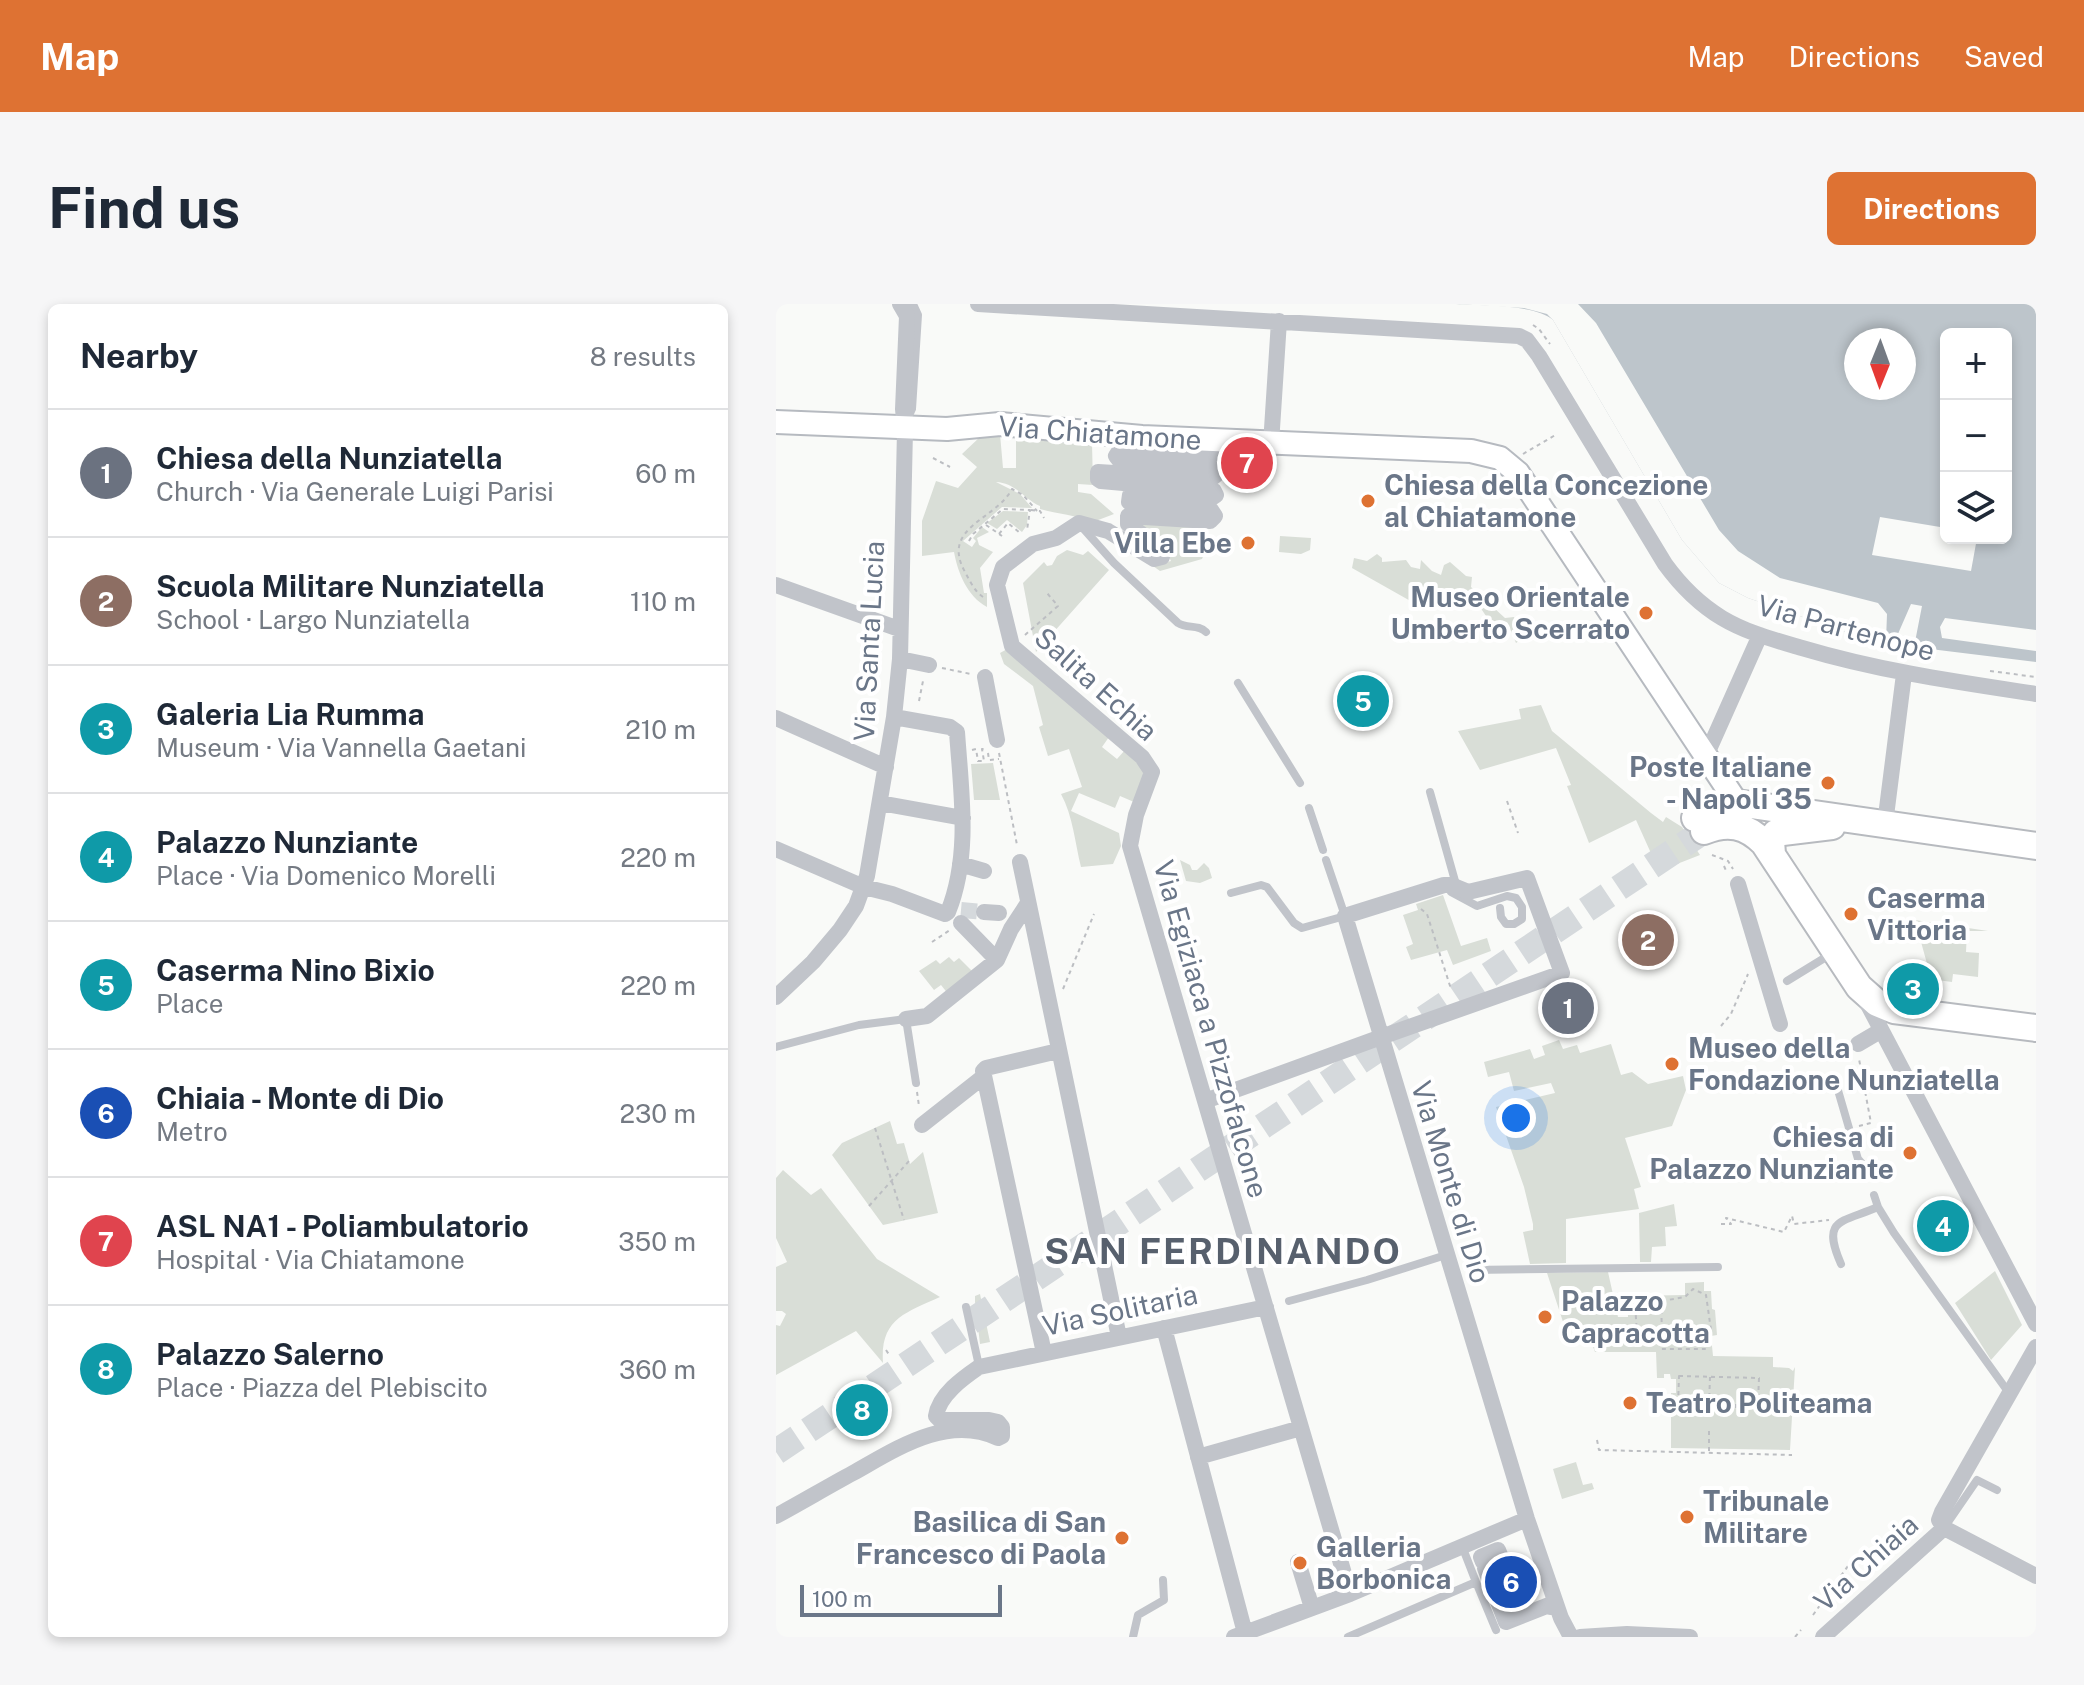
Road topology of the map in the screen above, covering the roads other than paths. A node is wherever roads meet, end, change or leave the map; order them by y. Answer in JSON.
{"nodes":[{"id":1,"x":900,"y":304,"type":"edge"},
{"id":2,"x":913,"y":304,"type":"edge"},
{"id":3,"x":978,"y":304,"type":"edge"},
{"id":4,"x":1045,"y":306,"type":"edge"},
{"id":5,"x":1279,"y":321,"type":"junction"},
{"id":6,"x":776,"y":422,"type":"edge"},
{"id":7,"x":905,"y":426,"type":"junction"},
{"id":8,"x":1216,"y":441,"type":"junction"},
{"id":9,"x":1271,"y":444,"type":"junction"},
{"id":10,"x":1086,"y":524,"type":"junction"},
{"id":11,"x":776,"y":585,"type":"edge"},
{"id":12,"x":899,"y":629,"type":"junction"},
{"id":13,"x":1206,"y":632,"type":"dead end"},
{"id":14,"x":1760,"y":635,"type":"junction"},
{"id":15,"x":900,"y":659,"type":"junction"},
{"id":16,"x":926,"y":673,"type":"road end"},
{"id":17,"x":1904,"y":674,"type":"junction"},
{"id":18,"x":985,"y":677,"type":"road end"},
{"id":19,"x":1238,"y":683,"type":"dead end"},
{"id":20,"x":2036,"y":694,"type":"edge"},
{"id":21,"x":894,"y":717,"type":"junction"},
{"id":22,"x":776,"y":718,"type":"edge"},
{"id":23,"x":989,"y":746,"type":"road end"},
{"id":24,"x":1706,"y":756,"type":"junction"},
{"id":25,"x":886,"y":767,"type":"junction"},
{"id":26,"x":1300,"y":783,"type":"dead end"},
{"id":27,"x":1430,"y":792,"type":"dead end"},
{"id":28,"x":880,"y":803,"type":"junction"},
{"id":29,"x":1737,"y":803,"type":"junction"},
{"id":30,"x":1309,"y":808,"type":"dead end"},
{"id":31,"x":963,"y":818,"type":"junction"},
{"id":32,"x":1877,"y":823,"type":"junction"},
{"id":33,"x":1130,"y":846,"type":"joint"},
{"id":34,"x":2036,"y":846,"type":"edge"},
{"id":35,"x":776,"y":849,"type":"edge"},
{"id":36,"x":1323,"y":850,"type":"dead end"},
{"id":37,"x":1772,"y":854,"type":"junction"},
{"id":38,"x":1326,"y":860,"type":"dead end"},
{"id":39,"x":1020,"y":862,"type":"road end"},
{"id":40,"x":960,"y":864,"type":"junction"},
{"id":41,"x":984,"y":871,"type":"dead end"},
{"id":42,"x":1734,"y":883,"type":"road end"},
{"id":43,"x":864,"y":887,"type":"junction"},
{"id":44,"x":1449,"y":887,"type":"junction"},
{"id":45,"x":1231,"y":893,"type":"dead end"},
{"id":46,"x":1028,"y":903,"type":"junction"},
{"id":47,"x":1500,"y":908,"type":"dead end"},
{"id":48,"x":958,"y":913,"type":"junction"},
{"id":49,"x":1345,"y":916,"type":"junction"},
{"id":50,"x":1835,"y":951,"type":"junction"},
{"id":51,"x":997,"y":960,"type":"junction"},
{"id":52,"x":783,"y":980,"type":"edge"},
{"id":53,"x":1787,"y":981,"type":"dead end"},
{"id":54,"x":1859,"y":987,"type":"junction"},
{"id":55,"x":776,"y":997,"type":"edge"},
{"id":56,"x":906,"y":1019,"type":"junction"},
{"id":57,"x":1780,"y":1024,"type":"dead end"},
{"id":58,"x":2036,"y":1028,"type":"edge"},
{"id":59,"x":1875,"y":1034,"type":"dead end"},
{"id":60,"x":1381,"y":1037,"type":"junction"},
{"id":61,"x":1858,"y":1044,"type":"road end"},
{"id":62,"x":776,"y":1047,"type":"edge"},
{"id":63,"x":1058,"y":1051,"type":"junction"},
{"id":64,"x":983,"y":1077,"type":"junction"},
{"id":65,"x":1835,"y":1080,"type":"dead end"},
{"id":66,"x":916,"y":1083,"type":"road end"},
{"id":67,"x":1205,"y":1101,"type":"junction"},
{"id":68,"x":922,"y":1125,"type":"road end"},
{"id":69,"x":1866,"y":1168,"type":"dead end"},
{"id":70,"x":1874,"y":1195,"type":"dead end"},
{"id":71,"x":1878,"y":1207,"type":"junction"},
{"id":72,"x":1841,"y":1264,"type":"dead end"},
{"id":73,"x":1452,"y":1265,"type":"junction"},
{"id":74,"x":1718,"y":1267,"type":"dead end"},
{"id":75,"x":1471,"y":1270,"type":"dead end"},
{"id":76,"x":1289,"y":1301,"type":"dead end"},
{"id":77,"x":1268,"y":1306,"type":"junction"},
{"id":78,"x":966,"y":1307,"type":"dead end"},
{"id":79,"x":2036,"y":1324,"type":"edge"},
{"id":80,"x":1164,"y":1328,"type":"junction"},
{"id":81,"x":1119,"y":1337,"type":"junction"},
{"id":82,"x":2036,"y":1347,"type":"edge"},
{"id":83,"x":1044,"y":1353,"type":"junction"},
{"id":84,"x":982,"y":1366,"type":"junction"},
{"id":85,"x":2009,"y":1393,"type":"junction"},
{"id":86,"x":1301,"y":1428,"type":"junction"},
{"id":87,"x":1198,"y":1457,"type":"junction"},
{"id":88,"x":1997,"y":1490,"type":"dead end"},
{"id":89,"x":776,"y":1516,"type":"edge"},
{"id":90,"x":1527,"y":1519,"type":"junction"},
{"id":91,"x":1944,"y":1528,"type":"junction"},
{"id":92,"x":1462,"y":1546,"type":"junction"},
{"id":93,"x":1500,"y":1555,"type":"dead end"},
{"id":94,"x":1298,"y":1562,"type":"dead end"},
{"id":95,"x":1481,"y":1571,"type":"junction"},
{"id":96,"x":2036,"y":1576,"type":"edge"},
{"id":97,"x":1163,"y":1580,"type":"dead end"},
{"id":98,"x":1350,"y":1594,"type":"junction"},
{"id":99,"x":1312,"y":1608,"type":"junction"},
{"id":100,"x":1545,"y":1610,"type":"junction"},
{"id":101,"x":1496,"y":1630,"type":"dead end"},
{"id":102,"x":1240,"y":1635,"type":"edge"},
{"id":103,"x":1133,"y":1637,"type":"edge"},
{"id":104,"x":1348,"y":1637,"type":"edge"},
{"id":105,"x":1571,"y":1637,"type":"edge"},
{"id":106,"x":1580,"y":1637,"type":"edge"},
{"id":107,"x":1690,"y":1637,"type":"edge"},
{"id":108,"x":1823,"y":1637,"type":"edge"}],
"edges":[{"from":1,"to":7,"type":"street","name":"Via Santa Lucia"},
{"from":2,"to":7,"type":"lane"},
{"from":3,"to":4,"type":"street","name":"Via Partenope"},
{"from":4,"to":5,"type":"street","name":"Via Partenope"},
{"from":5,"to":9,"type":"street"},
{"from":5,"to":14,"type":"street","name":"Via Partenope"},
{"from":6,"to":7,"type":"street","name":"Via Chiatamone"},
{"from":7,"to":8,"type":"street","name":"Via Chiatamone"},
{"from":7,"to":12,"type":"street","name":"Via Santa Lucia"},
{"from":8,"to":9,"type":"street","name":"Via Chiatamone"},
{"from":8,"to":10,"type":"street"},
{"from":9,"to":24,"type":"street","name":"Via Chiatamone"},
{"from":10,"to":13,"type":"lane"},
{"from":10,"to":33,"type":"street","name":"Salita Echia"},
{"from":11,"to":12,"type":"street"},
{"from":12,"to":15,"type":"street","name":"Via Santa Lucia"},
{"from":14,"to":17,"type":"street","name":"Via Partenope"},
{"from":14,"to":24,"type":"street"},
{"from":15,"to":16,"type":"street"},
{"from":15,"to":21,"type":"street","name":"Via Santa Lucia"},
{"from":17,"to":20,"type":"street","name":"Via Partenope"},
{"from":17,"to":32,"type":"street"},
{"from":18,"to":23,"type":"street"},
{"from":19,"to":26,"type":"lane"},
{"from":21,"to":25,"type":"street","name":"Via Santa Lucia"},
{"from":21,"to":31,"type":"street"},
{"from":22,"to":25,"type":"street"},
{"from":24,"to":29,"type":"street","name":"Via Chiatamone"},
{"from":25,"to":28,"type":"street","name":"Via Santa Lucia"},
{"from":27,"to":44,"type":"lane"},
{"from":28,"to":31,"type":"street"},
{"from":28,"to":43,"type":"street","name":"Via Santa Lucia"},
{"from":29,"to":32,"type":"main road"},
{"from":29,"to":37,"type":"main road"},
{"from":30,"to":36,"type":"lane"},
{"from":31,"to":40,"type":"street"},
{"from":32,"to":34,"type":"main road"},
{"from":32,"to":37,"type":"main road"},
{"from":33,"to":67,"type":"street","name":"Via Egiziaca a Pizzofalcone"},
{"from":35,"to":43,"type":"street"},
{"from":37,"to":50,"type":"main road"},
{"from":38,"to":49,"type":"lane","name":"Via Monte di Dio"},
{"from":39,"to":46,"type":"street"},
{"from":40,"to":41,"type":"street"},
{"from":40,"to":48,"type":"street"},
{"from":42,"to":57,"type":"street"},
{"from":43,"to":48,"type":"street"},
{"from":43,"to":52,"type":"street","name":"Via Santa Lucia"},
{"from":44,"to":47,"type":"lane"},
{"from":44,"to":49,"type":"street"},
{"from":44,"to":60,"type":"street"},
{"from":45,"to":49,"type":"lane"},
{"from":46,"to":51,"type":"street"},
{"from":46,"to":63,"type":"street"},
{"from":48,"to":51,"type":"street"},
{"from":49,"to":60,"type":"street","name":"Via Monte di Dio"},
{"from":50,"to":53,"type":"lane"},
{"from":50,"to":54,"type":"main road"},
{"from":51,"to":56,"type":"street"},
{"from":52,"to":55,"type":"street","name":"Via Santa Lucia"},
{"from":54,"to":58,"type":"main road"},
{"from":54,"to":79,"type":"street"},
{"from":56,"to":62,"type":"lane"},
{"from":56,"to":66,"type":"lane"},
{"from":59,"to":61,"type":"street"},
{"from":60,"to":67,"type":"street"},
{"from":60,"to":73,"type":"street","name":"Via Monte di Dio"},
{"from":63,"to":64,"type":"street"},
{"from":63,"to":81,"type":"street"},
{"from":64,"to":68,"type":"street"},
{"from":64,"to":83,"type":"street"},
{"from":65,"to":69,"type":"lane"},
{"from":67,"to":77,"type":"street","name":"Via Egiziaca a Pizzofalcone"},
{"from":70,"to":71,"type":"lane"},
{"from":71,"to":72,"type":"lane"},
{"from":71,"to":85,"type":"lane"},
{"from":73,"to":76,"type":"lane"},
{"from":73,"to":90,"type":"street","name":"Via Monte di Dio"},
{"from":74,"to":75,"type":"lane"},
{"from":77,"to":80,"type":"street","name":"Via Solitaria"},
{"from":77,"to":86,"type":"street","name":"Via Egiziaca a Pizzofalcone"},
{"from":78,"to":84,"type":"lane"},
{"from":80,"to":81,"type":"street","name":"Via Solitaria"},
{"from":80,"to":87,"type":"street"},
{"from":81,"to":83,"type":"street","name":"Via Solitaria"},
{"from":82,"to":85,"type":"street"},
{"from":83,"to":84,"type":"street","name":"Via Solitaria"},
{"from":84,"to":89,"type":"street"},
{"from":85,"to":91,"type":"street"},
{"from":86,"to":87,"type":"street"},
{"from":86,"to":98,"type":"street","name":"Via Egiziaca a Pizzofalcone"},
{"from":87,"to":102,"type":"street"},
{"from":88,"to":91,"type":"lane"},
{"from":90,"to":92,"type":"street"},
{"from":90,"to":100,"type":"street","name":"Via Monte di Dio"},
{"from":91,"to":96,"type":"street"},
{"from":91,"to":108,"type":"street","name":"Via Chiaia"},
{"from":92,"to":95,"type":"lane"},
{"from":92,"to":98,"type":"street"},
{"from":93,"to":95,"type":"street"},
{"from":94,"to":99,"type":"street"},
{"from":95,"to":100,"type":"street"},
{"from":95,"to":101,"type":"lane"},
{"from":95,"to":104,"type":"lane"},
{"from":97,"to":103,"type":"lane"},
{"from":98,"to":99,"type":"street"},
{"from":99,"to":102,"type":"street"},
{"from":100,"to":105,"type":"street","name":"Via Monte di Dio"},
{"from":106,"to":107,"type":"street"}]}
